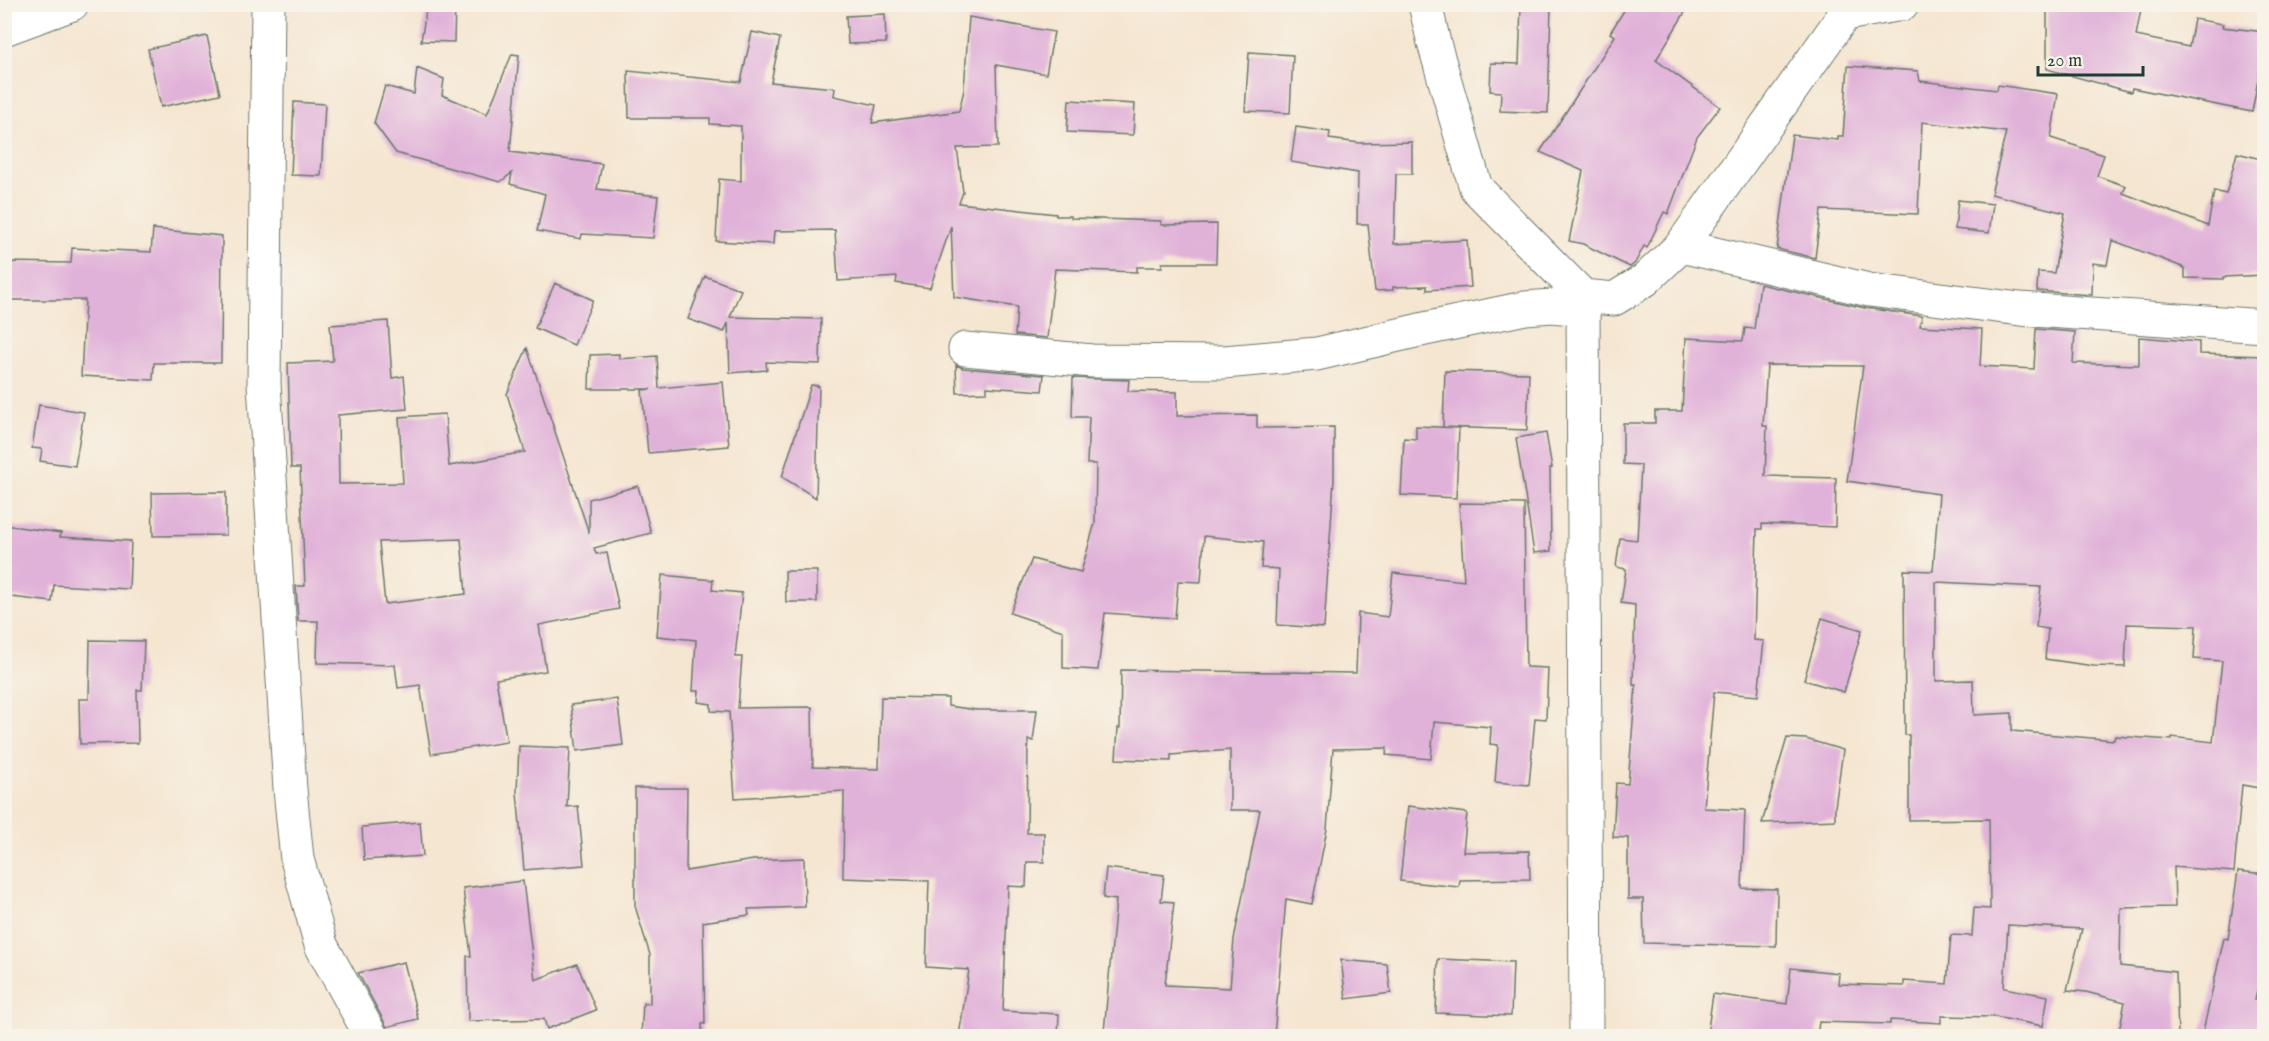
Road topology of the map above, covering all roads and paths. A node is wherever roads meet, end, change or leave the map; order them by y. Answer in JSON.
{"nodes":[{"id":1,"x":72,"y":4,"type":"edge"},
{"id":2,"x":268,"y":4,"type":"edge"},
{"id":3,"x":1425,"y":4,"type":"edge"},
{"id":4,"x":1902,"y":4,"type":"edge"},
{"id":5,"x":1849,"y":9,"type":"edge"},
{"id":6,"x":4,"y":29,"type":"edge"},
{"id":7,"x":1681,"y":246,"type":"junction"},
{"id":8,"x":1583,"y":303,"type":"junction"},
{"id":9,"x":2265,"y":326,"type":"edge"},
{"id":10,"x":965,"y":349,"type":"dead end"},
{"id":11,"x":371,"y":1036,"type":"edge"},
{"id":12,"x":1586,"y":1036,"type":"edge"}],
"edges":[{"from":1,"to":6,"type":"street"},
{"from":2,"to":11,"type":"street"},
{"from":3,"to":8,"type":"street"},
{"from":4,"to":5,"type":"street"},
{"from":5,"to":7,"type":"street"},
{"from":7,"to":8,"type":"street"},
{"from":7,"to":9,"type":"street"},
{"from":8,"to":10,"type":"street"},
{"from":8,"to":12,"type":"street"}]}
